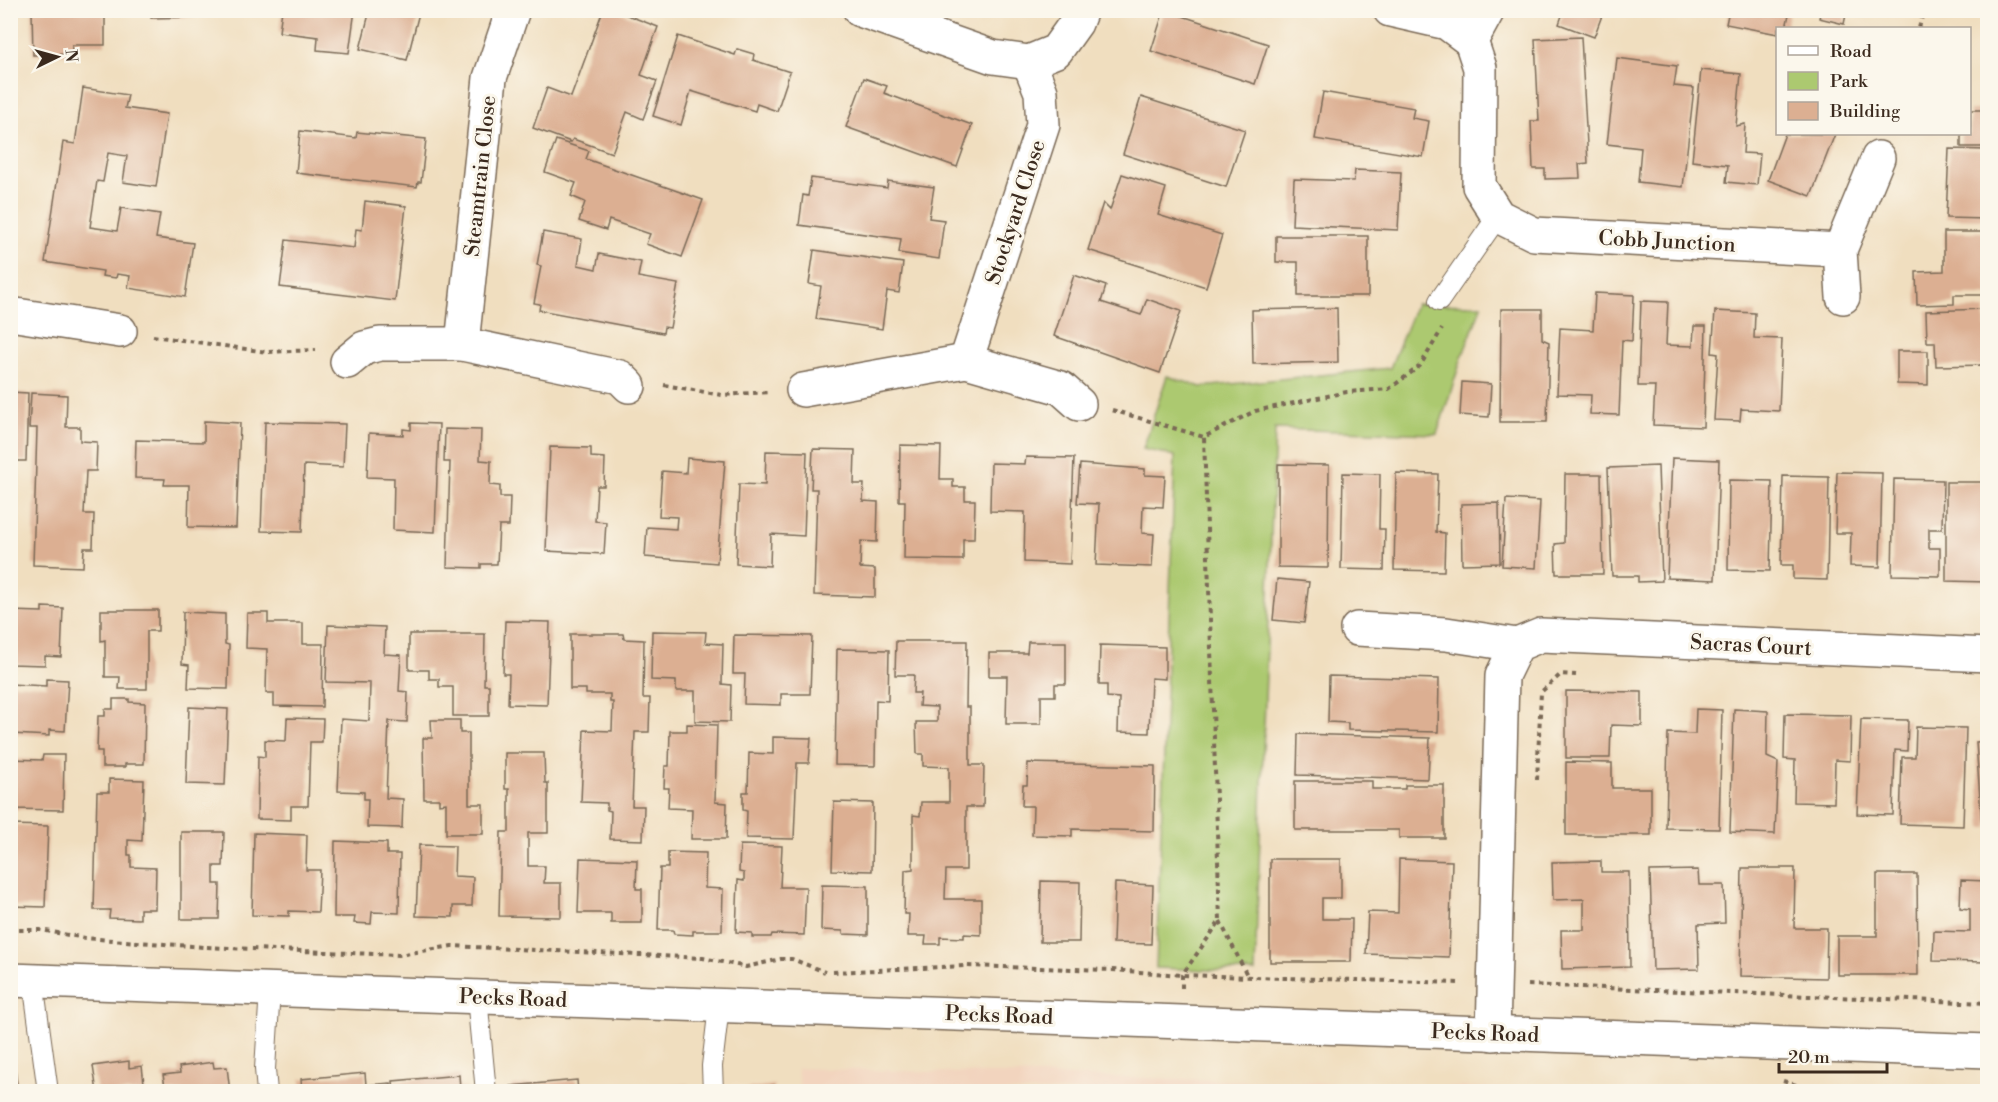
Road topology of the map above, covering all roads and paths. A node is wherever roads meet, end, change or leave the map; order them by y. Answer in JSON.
{"nodes":[{"id":1,"x":513,"y":10,"type":"edge"},
{"id":2,"x":860,"y":10,"type":"edge"},
{"id":3,"x":1081,"y":10,"type":"edge"},
{"id":4,"x":1390,"y":10,"type":"edge"},
{"id":5,"x":1488,"y":10,"type":"edge"},
{"id":6,"x":1924,"y":10,"type":"edge"},
{"id":7,"x":1919,"y":27,"type":"edge"},
{"id":8,"x":1471,"y":42,"type":"junction"},
{"id":9,"x":1029,"y":62,"type":"junction"},
{"id":10,"x":1878,"y":158,"type":"dead end"},
{"id":11,"x":1498,"y":216,"type":"junction"},
{"id":12,"x":1840,"y":250,"type":"junction"},
{"id":13,"x":1843,"y":297,"type":"dead end"},
{"id":14,"x":1439,"y":301,"type":"joint"},
{"id":15,"x":10,"y":314,"type":"edge"},
{"id":16,"x":120,"y":331,"type":"joint"},
{"id":17,"x":462,"y":344,"type":"junction"},
{"id":18,"x":356,"y":355,"type":"joint"},
{"id":19,"x":966,"y":362,"type":"junction"},
{"id":20,"x":625,"y":382,"type":"joint"},
{"id":21,"x":803,"y":390,"type":"joint"},
{"id":22,"x":1078,"y":404,"type":"joint"},
{"id":23,"x":1204,"y":437,"type":"junction"},
{"id":24,"x":1357,"y":629,"type":"dead end"},
{"id":25,"x":1517,"y":645,"type":"junction"},
{"id":26,"x":1988,"y":655,"type":"edge"},
{"id":27,"x":1585,"y":675,"type":"dead end"},
{"id":28,"x":1537,"y":786,"type":"dead end"},
{"id":29,"x":1220,"y":921,"type":"junction"},
{"id":30,"x":10,"y":930,"type":"edge"},
{"id":31,"x":1529,"y":973,"type":"dead end"},
{"id":32,"x":1182,"y":975,"type":"junction"},
{"id":33,"x":1248,"y":977,"type":"junction"},
{"id":34,"x":22,"y":981,"type":"edge"},
{"id":35,"x":1494,"y":984,"type":"junction"},
{"id":36,"x":1529,"y":985,"type":"junction"},
{"id":37,"x":270,"y":990,"type":"junction"},
{"id":38,"x":477,"y":997,"type":"junction"},
{"id":39,"x":1988,"y":1003,"type":"edge"},
{"id":40,"x":719,"y":1006,"type":"junction"},
{"id":41,"x":1181,"y":1022,"type":"junction"},
{"id":42,"x":1493,"y":1034,"type":"junction"},
{"id":43,"x":1988,"y":1051,"type":"edge"},
{"id":44,"x":48,"y":1092,"type":"edge"},
{"id":45,"x":267,"y":1092,"type":"edge"},
{"id":46,"x":486,"y":1092,"type":"edge"},
{"id":47,"x":713,"y":1092,"type":"edge"}],
"edges":[{"from":1,"to":17,"type":"street","name":"Steamtrain Close"},
{"from":2,"to":9,"type":"street"},
{"from":3,"to":9,"type":"street"},
{"from":4,"to":8,"type":"street"},
{"from":5,"to":8,"type":"street"},
{"from":6,"to":7,"type":"path"},
{"from":8,"to":11,"type":"street"},
{"from":9,"to":19,"type":"street","name":"Stockyard Close"},
{"from":10,"to":12,"type":"street"},
{"from":11,"to":12,"type":"street","name":"Cobb Junction"},
{"from":11,"to":14,"type":"lane"},
{"from":12,"to":13,"type":"street"},
{"from":14,"to":23,"type":"path"},
{"from":15,"to":16,"type":"street"},
{"from":16,"to":18,"type":"path"},
{"from":17,"to":18,"type":"street"},
{"from":17,"to":20,"type":"street"},
{"from":19,"to":21,"type":"street"},
{"from":19,"to":22,"type":"street"},
{"from":20,"to":21,"type":"path"},
{"from":22,"to":23,"type":"path"},
{"from":23,"to":29,"type":"path"},
{"from":24,"to":25,"type":"street","name":"Sacras Court"},
{"from":25,"to":26,"type":"street","name":"Sacras Court"},
{"from":25,"to":35,"type":"street"},
{"from":27,"to":28,"type":"path"},
{"from":29,"to":32,"type":"path"},
{"from":29,"to":33,"type":"path"},
{"from":30,"to":32,"type":"path"},
{"from":31,"to":36,"type":"path"},
{"from":32,"to":33,"type":"path"},
{"from":32,"to":41,"type":"path"},
{"from":33,"to":35,"type":"path"},
{"from":34,"to":37,"type":"street","name":"Pecks Road"},
{"from":34,"to":44,"type":"lane"},
{"from":35,"to":36,"type":"path"},
{"from":35,"to":42,"type":"street"},
{"from":36,"to":39,"type":"path"},
{"from":37,"to":38,"type":"street","name":"Pecks Road"},
{"from":37,"to":45,"type":"lane"},
{"from":38,"to":40,"type":"street","name":"Pecks Road"},
{"from":38,"to":46,"type":"lane"},
{"from":40,"to":41,"type":"street","name":"Pecks Road"},
{"from":40,"to":47,"type":"lane"},
{"from":41,"to":42,"type":"street","name":"Pecks Road"},
{"from":42,"to":43,"type":"street","name":"Pecks Road"}]}
